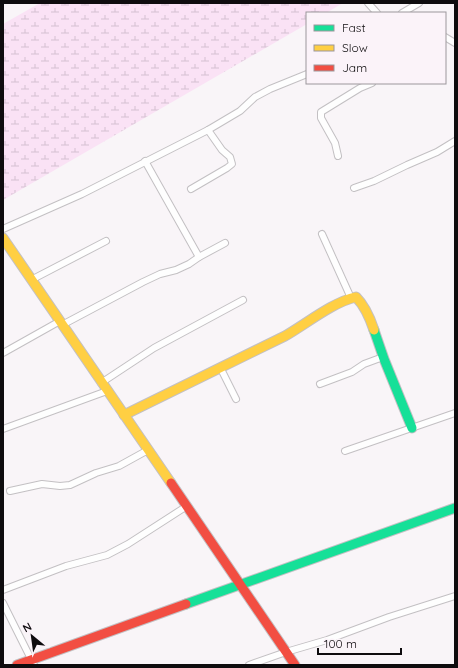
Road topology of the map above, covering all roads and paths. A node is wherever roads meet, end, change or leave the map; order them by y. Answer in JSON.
{"nodes":[{"id":1,"x":368,"y":3,"type":"edge"},
{"id":2,"x":419,"y":3,"type":"edge"},
{"id":3,"x":376,"y":12,"type":"edge"},
{"id":4,"x":404,"y":12,"type":"edge"},
{"id":5,"x":306,"y":74,"type":"edge"},
{"id":6,"x":370,"y":84,"type":"edge"},
{"id":7,"x":208,"y":130,"type":"junction"},
{"id":8,"x":455,"y":141,"type":"edge"},
{"id":9,"x":338,"y":156,"type":"dead end"},
{"id":10,"x":145,"y":161,"type":"junction"},
{"id":11,"x":354,"y":188,"type":"dead end"},
{"id":12,"x":191,"y":189,"type":"dead end"},
{"id":13,"x":3,"y":229,"type":"edge"},
{"id":14,"x":322,"y":234,"type":"dead end"},
{"id":15,"x":3,"y":238,"type":"edge"},
{"id":16,"x":106,"y":241,"type":"dead end"},
{"id":17,"x":225,"y":243,"type":"dead end"},
{"id":18,"x":199,"y":257,"type":"junction"},
{"id":19,"x":31,"y":280,"type":"junction"},
{"id":20,"x":351,"y":298,"type":"junction"},
{"id":21,"x":243,"y":300,"type":"dead end"},
{"id":22,"x":61,"y":323,"type":"junction"},
{"id":23,"x":3,"y":353,"type":"edge"},
{"id":24,"x":383,"y":357,"type":"junction"},
{"id":25,"x":220,"y":367,"type":"junction"},
{"id":26,"x":101,"y":383,"type":"junction"},
{"id":27,"x":320,"y":384,"type":"dead end"},
{"id":28,"x":107,"y":391,"type":"junction"},
{"id":29,"x":236,"y":399,"type":"dead end"},
{"id":30,"x":455,"y":413,"type":"edge"},
{"id":31,"x":124,"y":415,"type":"junction"},
{"id":32,"x":412,"y":428,"type":"junction"},
{"id":33,"x":3,"y":429,"type":"edge"},
{"id":34,"x":148,"y":450,"type":"junction"},
{"id":35,"x":345,"y":451,"type":"dead end"},
{"id":36,"x":10,"y":491,"type":"dead end"},
{"id":37,"x":187,"y":506,"type":"junction"},
{"id":38,"x":455,"y":508,"type":"edge"},
{"id":39,"x":240,"y":585,"type":"junction"},
{"id":40,"x":3,"y":590,"type":"edge"},
{"id":41,"x":455,"y":596,"type":"edge"},
{"id":42,"x":3,"y":603,"type":"edge"},
{"id":43,"x":286,"y":652,"type":"junction"},
{"id":44,"x":33,"y":662,"type":"edge"},
{"id":45,"x":17,"y":665,"type":"edge"},
{"id":46,"x":249,"y":665,"type":"edge"},
{"id":47,"x":295,"y":665,"type":"edge"}],
"edges":[{"from":1,"to":3,"type":"street"},
{"from":2,"to":4,"type":"street"},
{"from":5,"to":7,"type":"street"},
{"from":6,"to":9,"type":"street"},
{"from":7,"to":10,"type":"street"},
{"from":7,"to":12,"type":"street"},
{"from":8,"to":11,"type":"street"},
{"from":10,"to":13,"type":"street"},
{"from":10,"to":18,"type":"street"},
{"from":14,"to":20,"type":"street"},
{"from":15,"to":19,"type":"street"},
{"from":16,"to":19,"type":"street"},
{"from":17,"to":18,"type":"street"},
{"from":18,"to":22,"type":"street"},
{"from":19,"to":22,"type":"street"},
{"from":20,"to":24,"type":"street"},
{"from":20,"to":25,"type":"street"},
{"from":21,"to":26,"type":"street"},
{"from":22,"to":23,"type":"street"},
{"from":22,"to":26,"type":"street"},
{"from":24,"to":27,"type":"street"},
{"from":24,"to":32,"type":"street"},
{"from":25,"to":29,"type":"street"},
{"from":25,"to":31,"type":"street"},
{"from":26,"to":28,"type":"street"},
{"from":28,"to":31,"type":"street"},
{"from":28,"to":33,"type":"street"},
{"from":30,"to":32,"type":"street"},
{"from":31,"to":34,"type":"street"},
{"from":32,"to":35,"type":"street"},
{"from":34,"to":36,"type":"street"},
{"from":34,"to":37,"type":"street"},
{"from":37,"to":39,"type":"street"},
{"from":37,"to":40,"type":"street"},
{"from":38,"to":39,"type":"street"},
{"from":39,"to":43,"type":"street"},
{"from":39,"to":44,"type":"street"},
{"from":41,"to":43,"type":"street"},
{"from":42,"to":44,"type":"street"},
{"from":43,"to":46,"type":"street"},
{"from":43,"to":47,"type":"street"},
{"from":44,"to":45,"type":"street"}]}
